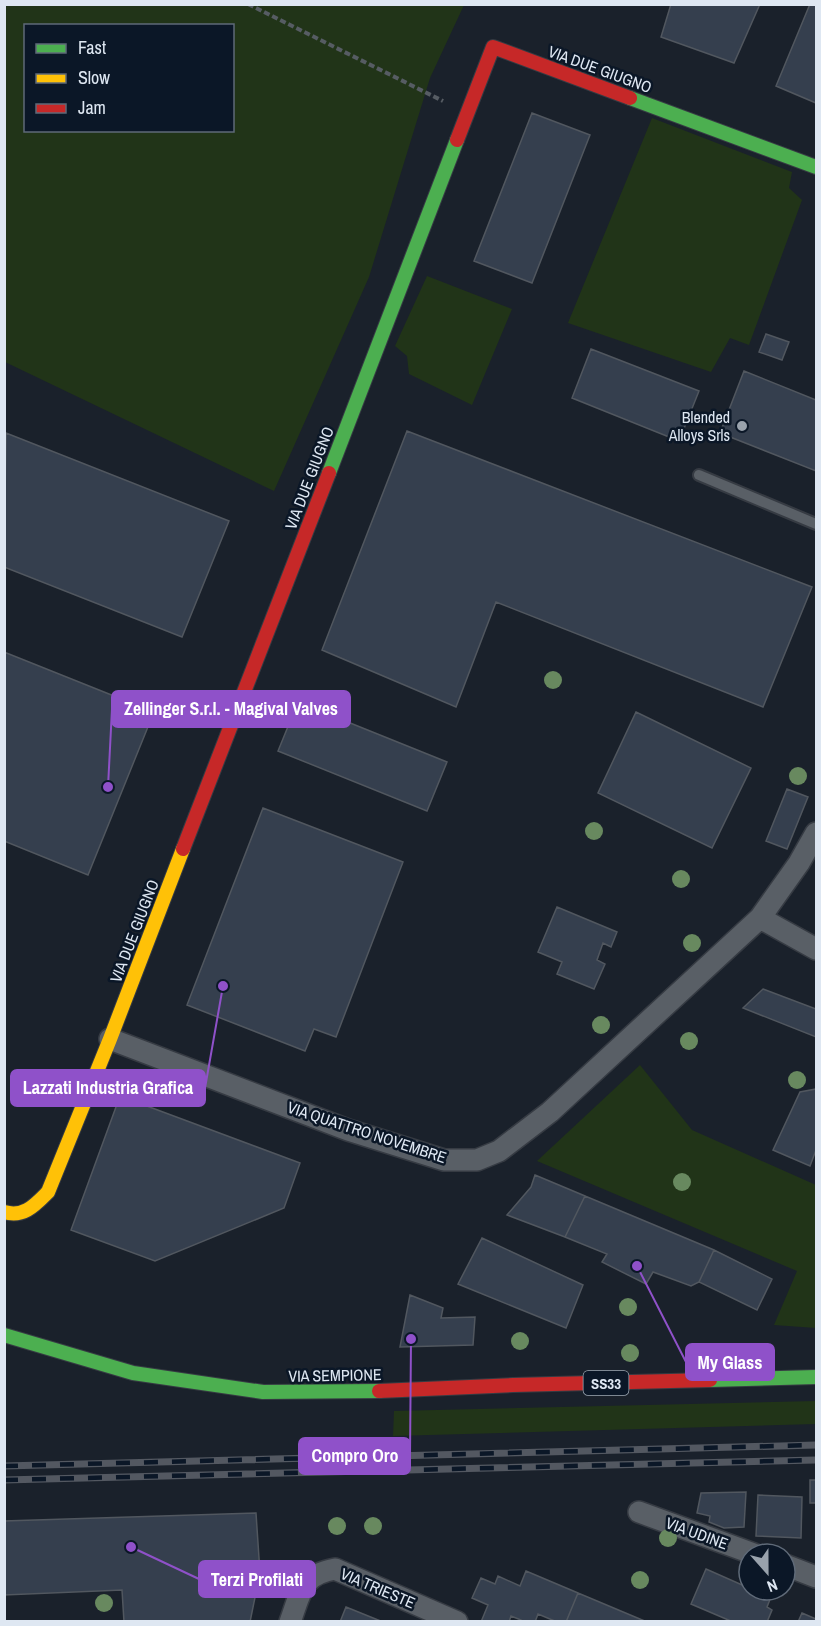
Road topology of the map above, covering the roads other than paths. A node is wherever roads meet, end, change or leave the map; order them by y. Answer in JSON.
{"nodes":[{"id":1,"x":816,"y":167,"type":"edge"},
{"id":2,"x":699,"y":475,"type":"dead end"},
{"id":3,"x":816,"y":524,"type":"edge"},
{"id":4,"x":816,"y":833,"type":"edge"},
{"id":5,"x":760,"y":918,"type":"junction"},
{"id":6,"x":816,"y":949,"type":"edge"},
{"id":7,"x":110,"y":1039,"type":"junction"},
{"id":8,"x":4,"y":1212,"type":"edge"},
{"id":9,"x":4,"y":1335,"type":"edge"},
{"id":10,"x":816,"y":1377,"type":"edge"},
{"id":11,"x":639,"y":1512,"type":"dead end"},
{"id":12,"x":737,"y":1548,"type":"edge"},
{"id":13,"x":797,"y":1569,"type":"edge"},
{"id":14,"x":816,"y":1576,"type":"edge"},
{"id":15,"x":290,"y":1622,"type":"edge"},
{"id":16,"x":457,"y":1622,"type":"edge"}],
"edges":[{"from":1,"to":7,"type":"street","name":"VIA DUE GIUGNO"},
{"from":2,"to":3,"type":"lane"},
{"from":4,"to":5,"type":"street","name":"VIA QUATTRO NOVEMBRE"},
{"from":5,"to":6,"type":"street"},
{"from":5,"to":7,"type":"street","name":"VIA QUATTRO NOVEMBRE"},
{"from":7,"to":8,"type":"street","name":"VIA DUE GIUGNO"},
{"from":9,"to":10,"type":"street","name":"VIA SEMPIONE","number":"SS33"},
{"from":11,"to":12,"type":"street","name":"VIA UDINE"},
{"from":13,"to":14,"type":"street"},
{"from":15,"to":16,"type":"street","name":"VIA TRIESTE"}]}
